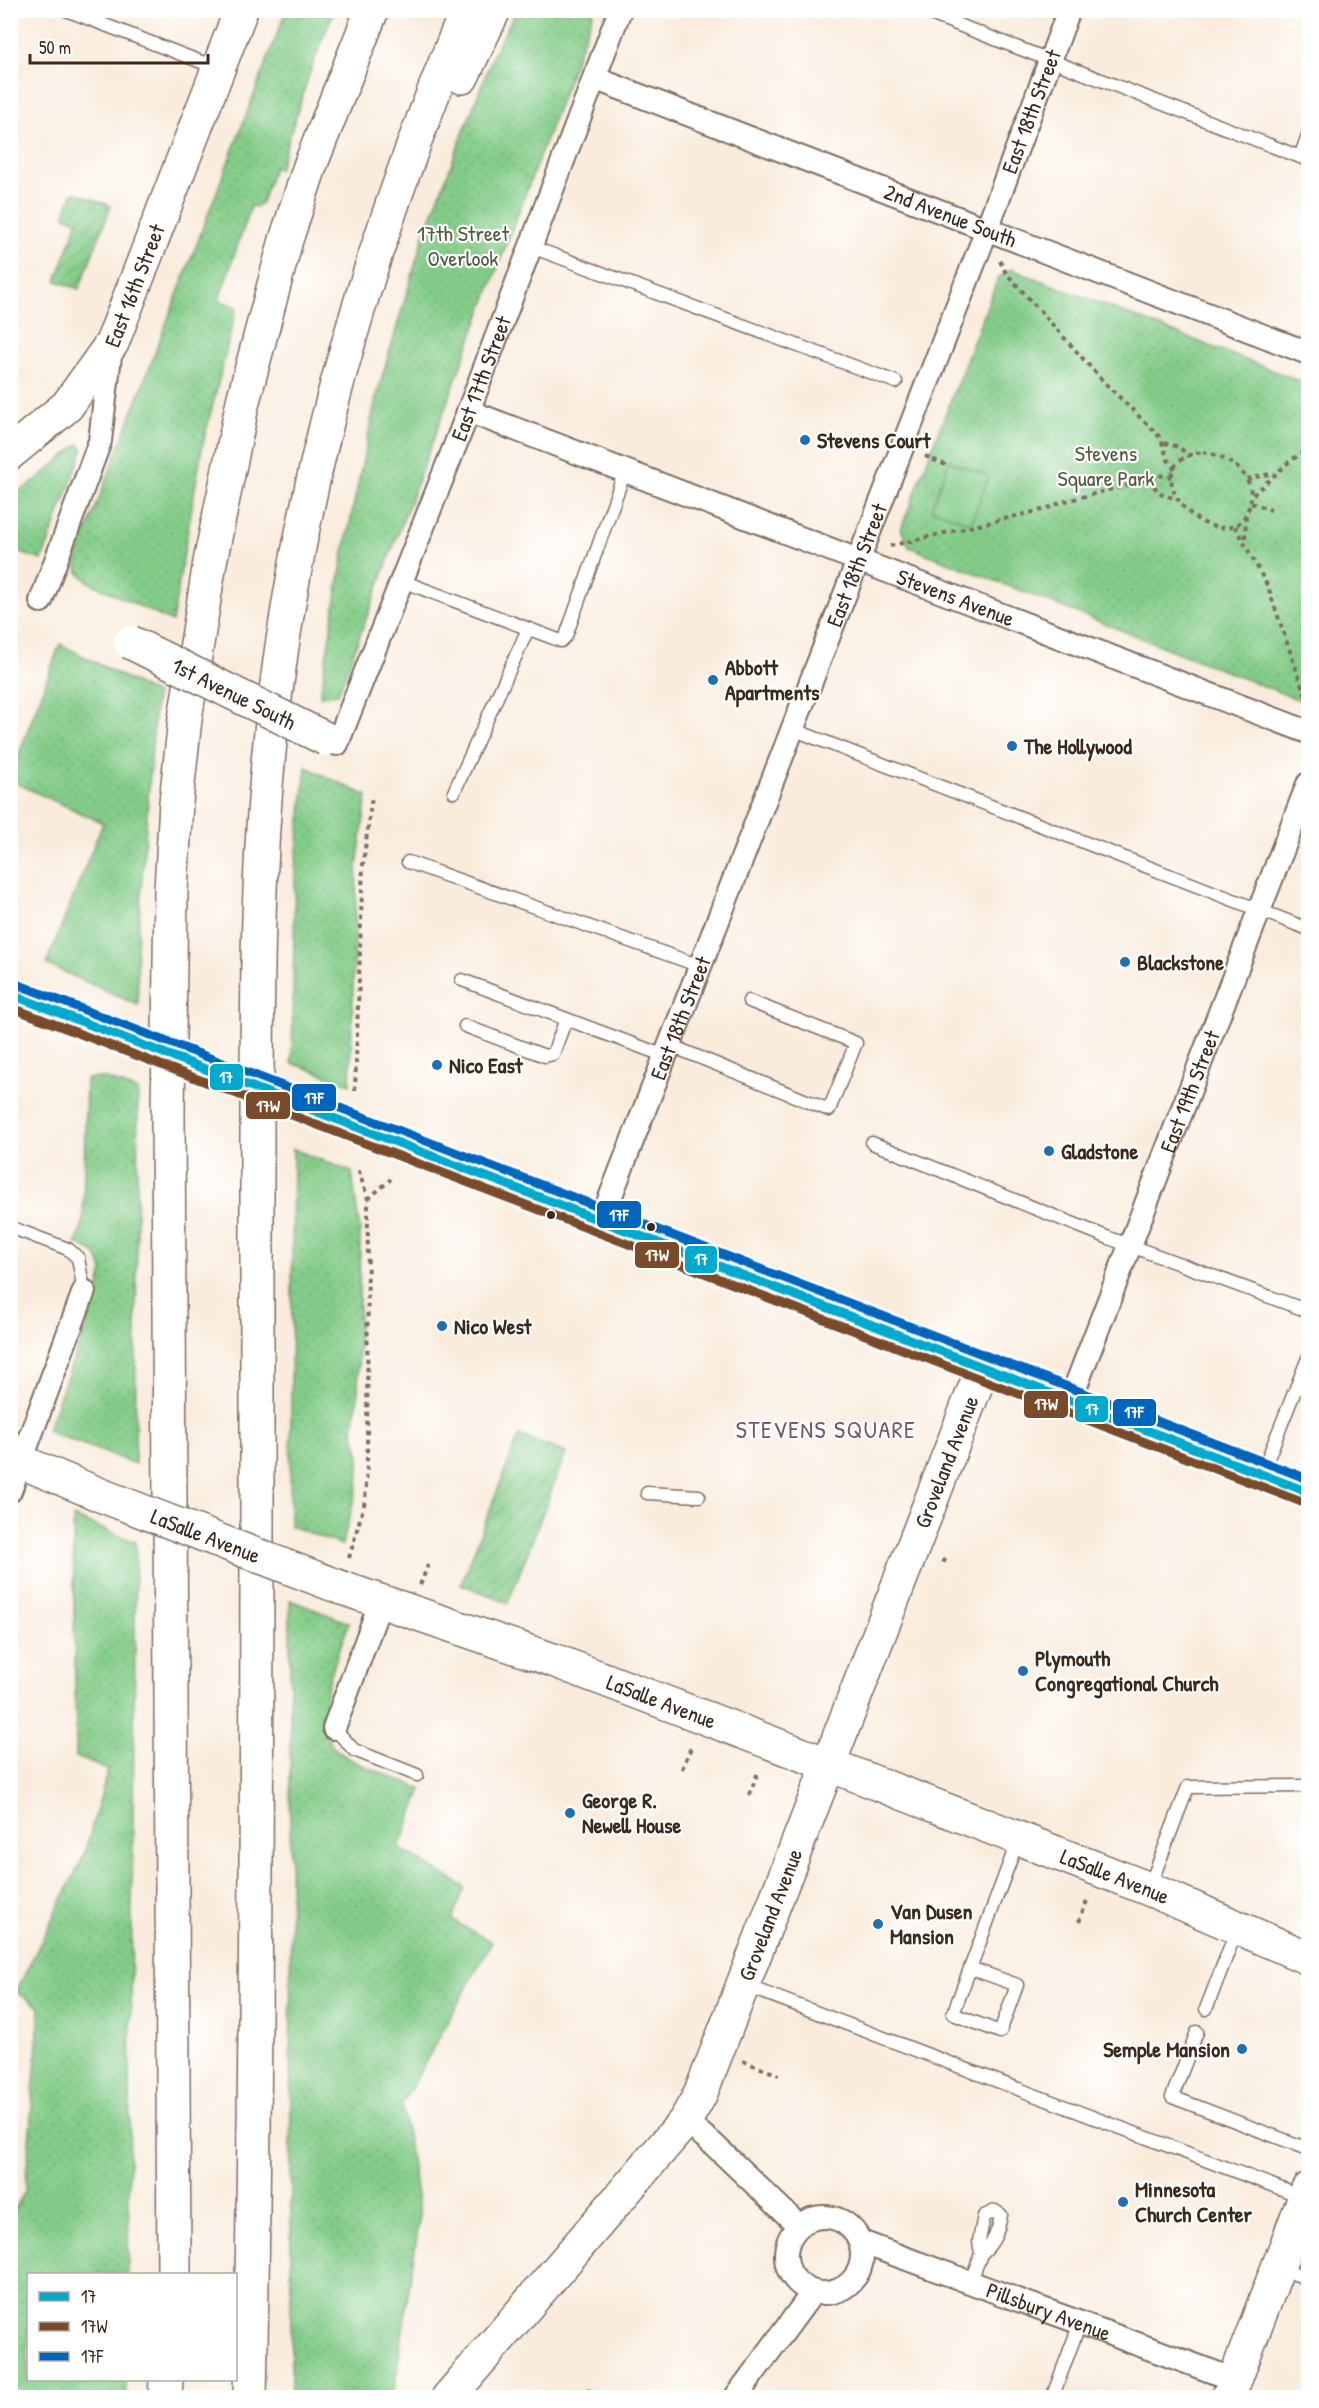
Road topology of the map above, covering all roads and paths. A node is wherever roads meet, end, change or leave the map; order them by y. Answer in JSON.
{"nodes":[{"id":1,"x":66,"y":10,"type":"edge"},
{"id":2,"x":241,"y":10,"type":"edge"},
{"id":3,"x":347,"y":10,"type":"edge"},
{"id":4,"x":372,"y":10,"type":"edge"},
{"id":5,"x":396,"y":10,"type":"edge"},
{"id":6,"x":466,"y":10,"type":"edge"},
{"id":7,"x":494,"y":10,"type":"edge"},
{"id":8,"x":620,"y":10,"type":"edge"},
{"id":9,"x":920,"y":10,"type":"edge"},
{"id":10,"x":1069,"y":10,"type":"edge"},
{"id":11,"x":1050,"y":62,"type":"junction"},
{"id":12,"x":218,"y":69,"type":"junction"},
{"id":13,"x":594,"y":78,"type":"junction"},
{"id":14,"x":1308,"y":135,"type":"edge"},
{"id":15,"x":1304,"y":159,"type":"edge"},
{"id":16,"x":310,"y":166,"type":"junction"},
{"id":17,"x":987,"y":229,"type":"junction"},
{"id":18,"x":529,"y":246,"type":"junction"},
{"id":19,"x":1000,"y":261,"type":"dead end"},
{"id":20,"x":264,"y":318,"type":"junction"},
{"id":21,"x":112,"y":343,"type":"junction"},
{"id":22,"x":1308,"y":353,"type":"edge"},
{"id":23,"x":896,"y":382,"type":"dead end"},
{"id":24,"x":468,"y":411,"type":"junction"},
{"id":25,"x":324,"y":443,"type":"junction"},
{"id":26,"x":1164,"y":443,"type":"junction"},
{"id":27,"x":1308,"y":450,"type":"edge"},
{"id":28,"x":10,"y":453,"type":"edge"},
{"id":29,"x":925,"y":456,"type":"dead end"},
{"id":30,"x":1189,"y":456,"type":"junction"},
{"id":31,"x":948,"y":466,"type":"dead end"},
{"id":32,"x":1175,"y":469,"type":"junction"},
{"id":33,"x":625,"y":471,"type":"junction"},
{"id":34,"x":1276,"y":472,"type":"junction"},
{"id":35,"x":1172,"y":477,"type":"junction"},
{"id":36,"x":1248,"y":479,"type":"junction"},
{"id":37,"x":1146,"y":480,"type":"junction"},
{"id":38,"x":1252,"y":496,"type":"junction"},
{"id":39,"x":1177,"y":500,"type":"junction"},
{"id":40,"x":1251,"y":503,"type":"junction"},
{"id":41,"x":1271,"y":510,"type":"dead end"},
{"id":42,"x":1246,"y":515,"type":"junction"},
{"id":43,"x":1235,"y":526,"type":"junction"},
{"id":44,"x":1245,"y":542,"type":"junction"},
{"id":45,"x":890,"y":546,"type":"dead end"},
{"id":46,"x":859,"y":560,"type":"junction"},
{"id":47,"x":402,"y":581,"type":"junction"},
{"id":48,"x":41,"y":601,"type":"dead end"},
{"id":49,"x":528,"y":628,"type":"junction"},
{"id":50,"x":129,"y":642,"type":"dead end"},
{"id":51,"x":1308,"y":704,"type":"edge"},
{"id":52,"x":792,"y":729,"type":"junction"},
{"id":53,"x":1308,"y":732,"type":"edge"},
{"id":54,"x":331,"y":741,"type":"joint"},
{"id":55,"x":1308,"y":784,"type":"edge"},
{"id":56,"x":454,"y":792,"type":"dead end"},
{"id":57,"x":372,"y":796,"type":"dead end"},
{"id":58,"x":408,"y":862,"type":"dead end"},
{"id":59,"x":1260,"y":910,"type":"junction"},
{"id":60,"x":1308,"y":929,"type":"edge"},
{"id":61,"x":700,"y":966,"type":"junction"},
{"id":62,"x":462,"y":980,"type":"dead end"},
{"id":63,"x":10,"y":994,"type":"edge"},
{"id":64,"x":749,"y":1001,"type":"dead end"},
{"id":65,"x":566,"y":1019,"type":"junction"},
{"id":66,"x":465,"y":1026,"type":"dead end"},
{"id":67,"x":667,"y":1050,"type":"junction"},
{"id":68,"x":355,"y":1091,"type":"dead end"},
{"id":69,"x":872,"y":1143,"type":"dead end"},
{"id":70,"x":357,"y":1166,"type":"dead end"},
{"id":71,"x":391,"y":1179,"type":"dead end"},
{"id":72,"x":368,"y":1199,"type":"junction"},
{"id":73,"x":601,"y":1221,"type":"junction"},
{"id":74,"x":10,"y":1227,"type":"edge"},
{"id":75,"x":1130,"y":1246,"type":"junction"},
{"id":76,"x":84,"y":1291,"type":"joint"},
{"id":77,"x":1308,"y":1311,"type":"edge"},
{"id":78,"x":1308,"y":1358,"type":"edge"},
{"id":79,"x":983,"y":1367,"type":"junction"},
{"id":80,"x":1070,"y":1401,"type":"junction"},
{"id":81,"x":14,"y":1470,"type":"edge"},
{"id":82,"x":1261,"y":1474,"type":"junction"},
{"id":83,"x":1308,"y":1492,"type":"edge"},
{"id":84,"x":647,"y":1493,"type":"dead end"},
{"id":85,"x":699,"y":1496,"type":"dead end"},
{"id":86,"x":942,"y":1560,"type":"dead end"},
{"id":87,"x":948,"y":1562,"type":"dead end"},
{"id":88,"x":428,"y":1565,"type":"dead end"},
{"id":89,"x":345,"y":1573,"type":"junction"},
{"id":90,"x":420,"y":1585,"type":"dead end"},
{"id":91,"x":381,"y":1601,"type":"junction"},
{"id":92,"x":334,"y":1728,"type":"joint"},
{"id":93,"x":692,"y":1745,"type":"dead end"},
{"id":94,"x":828,"y":1765,"type":"junction"},
{"id":95,"x":682,"y":1769,"type":"dead end"},
{"id":96,"x":759,"y":1770,"type":"dead end"},
{"id":97,"x":417,"y":1775,"type":"dead end"},
{"id":98,"x":1308,"y":1786,"type":"edge"},
{"id":99,"x":749,"y":1795,"type":"dead end"},
{"id":100,"x":1018,"y":1838,"type":"junction"},
{"id":101,"x":1149,"y":1889,"type":"junction"},
{"id":102,"x":1089,"y":1898,"type":"dead end"},
{"id":103,"x":1079,"y":1922,"type":"dead end"},
{"id":104,"x":1239,"y":1926,"type":"junction"},
{"id":105,"x":1308,"y":1958,"type":"edge"},
{"id":106,"x":970,"y":1968,"type":"junction"},
{"id":107,"x":743,"y":1984,"type":"junction"},
{"id":108,"x":1206,"y":2009,"type":"dead end"},
{"id":109,"x":1197,"y":2032,"type":"dead end"},
{"id":110,"x":742,"y":2060,"type":"dead end"},
{"id":111,"x":779,"y":2075,"type":"dead end"},
{"id":112,"x":685,"y":2121,"type":"junction"},
{"id":113,"x":1308,"y":2149,"type":"edge"},
{"id":114,"x":1307,"y":2193,"type":"edge"},
{"id":115,"x":254,"y":2206,"type":"junction"},
{"id":116,"x":799,"y":2226,"type":"junction"},
{"id":117,"x":861,"y":2242,"type":"junction"},
{"id":118,"x":981,"y":2254,"type":"dead end"},
{"id":119,"x":1278,"y":2267,"type":"junction"},
{"id":120,"x":173,"y":2273,"type":"edge"},
{"id":121,"x":1308,"y":2279,"type":"edge"},
{"id":122,"x":970,"y":2283,"type":"junction"},
{"id":123,"x":813,"y":2292,"type":"junction"},
{"id":124,"x":1080,"y":2323,"type":"junction"},
{"id":125,"x":166,"y":2381,"type":"edge"},
{"id":126,"x":175,"y":2381,"type":"edge"},
{"id":127,"x":1232,"y":2389,"type":"edge"},
{"id":128,"x":165,"y":2397,"type":"edge"},
{"id":129,"x":175,"y":2397,"type":"edge"},
{"id":130,"x":250,"y":2397,"type":"edge"},
{"id":131,"x":257,"y":2397,"type":"edge"},
{"id":132,"x":447,"y":2397,"type":"edge"},
{"id":133,"x":735,"y":2397,"type":"edge"},
{"id":134,"x":1052,"y":2397,"type":"edge"}],
"edges":[{"from":1,"to":12,"type":"lane"},
{"from":2,"to":12,"type":"main road","name":"East 16th Street"},
{"from":3,"to":20,"type":"main road"},
{"from":4,"to":16,"type":"main road"},
{"from":5,"to":16,"type":"main road"},
{"from":6,"to":25,"type":"main road"},
{"from":7,"to":25,"type":"main road"},
{"from":8,"to":13,"type":"street","name":"East 17th Street"},
{"from":9,"to":11,"type":"lane"},
{"from":10,"to":11,"type":"street","name":"East 18th Street"},
{"from":11,"to":15,"type":"lane"},
{"from":11,"to":17,"type":"street","name":"East 18th Street"},
{"from":12,"to":21,"type":"main road","name":"East 16th Street"},
{"from":13,"to":17,"type":"street","name":"2nd Avenue South"},
{"from":13,"to":18,"type":"street","name":"East 17th Street"},
{"from":14,"to":15,"type":"lane"},
{"from":16,"to":20,"type":"main road"},
{"from":17,"to":22,"type":"street","name":"2nd Avenue South"},
{"from":17,"to":46,"type":"street","name":"East 18th Street"},
{"from":18,"to":23,"type":"lane"},
{"from":18,"to":24,"type":"street","name":"East 17th Street"},
{"from":19,"to":26,"type":"path"},
{"from":20,"to":120,"type":"main road"},
{"from":21,"to":28,"type":"main road"},
{"from":21,"to":48,"type":"street","name":"East 16th Street"},
{"from":24,"to":33,"type":"street","name":"Stevens Avenue"},
{"from":24,"to":47,"type":"street","name":"East 17th Street"},
{"from":25,"to":115,"type":"main road"},
{"from":26,"to":30,"type":"path"},
{"from":26,"to":32,"type":"path"},
{"from":27,"to":34,"type":"path"},
{"from":29,"to":31,"type":"path"},
{"from":30,"to":32,"type":"path"},
{"from":30,"to":36,"type":"path"},
{"from":32,"to":35,"type":"path"},
{"from":33,"to":46,"type":"street","name":"Stevens Avenue"},
{"from":33,"to":49,"type":"lane"},
{"from":34,"to":36,"type":"path"},
{"from":34,"to":38,"type":"path"},
{"from":35,"to":37,"type":"path"},
{"from":35,"to":39,"type":"path"},
{"from":36,"to":38,"type":"path"},
{"from":37,"to":39,"type":"path"},
{"from":37,"to":45,"type":"path"},
{"from":38,"to":40,"type":"path"},
{"from":39,"to":43,"type":"path"},
{"from":40,"to":41,"type":"path"},
{"from":40,"to":42,"type":"path"},
{"from":42,"to":43,"type":"path"},
{"from":42,"to":44,"type":"path"},
{"from":43,"to":44,"type":"path"},
{"from":44,"to":51,"type":"path"},
{"from":46,"to":52,"type":"street","name":"East 18th Street"},
{"from":46,"to":53,"type":"street","name":"Stevens Avenue"},
{"from":47,"to":49,"type":"lane"},
{"from":47,"to":54,"type":"street","name":"East 17th Street"},
{"from":49,"to":56,"type":"lane"},
{"from":50,"to":54,"type":"main road","name":"1st Avenue South","bridge":true},
{"from":52,"to":59,"type":"lane"},
{"from":52,"to":61,"type":"street","name":"East 18th Street"},
{"from":55,"to":59,"type":"street","name":"East 19th Street"},
{"from":57,"to":68,"type":"path"},
{"from":58,"to":61,"type":"lane"},
{"from":59,"to":60,"type":"lane"},
{"from":59,"to":75,"type":"street","name":"East 19th Street"},
{"from":61,"to":67,"type":"street","name":"East 18th Street"},
{"from":62,"to":65,"type":"lane"},
{"from":63,"to":73,"type":"main road","bridge":true},
{"from":64,"to":67,"type":"lane"},
{"from":65,"to":66,"type":"lane"},
{"from":65,"to":67,"type":"lane"},
{"from":67,"to":73,"type":"street","name":"East 18th Street"},
{"from":69,"to":75,"type":"lane"},
{"from":70,"to":72,"type":"path"},
{"from":71,"to":72,"type":"path"},
{"from":72,"to":89,"type":"path"},
{"from":73,"to":79,"type":"main road"},
{"from":74,"to":76,"type":"lane"},
{"from":75,"to":77,"type":"lane"},
{"from":75,"to":80,"type":"street","name":"East 19th Street"},
{"from":76,"to":81,"type":"street"},
{"from":78,"to":82,"type":"lane"},
{"from":79,"to":80,"type":"main road"},
{"from":79,"to":94,"type":"main road","name":"Groveland Avenue"},
{"from":80,"to":82,"type":"main road"},
{"from":81,"to":89,"type":"main road","name":"LaSalle Avenue","bridge":true},
{"from":82,"to":83,"type":"main road"},
{"from":84,"to":85,"type":"lane"},
{"from":86,"to":87,"type":"path"},
{"from":88,"to":90,"type":"path"},
{"from":89,"to":91,"type":"main road","name":"LaSalle Avenue"},
{"from":91,"to":92,"type":"street"},
{"from":91,"to":94,"type":"main road","name":"LaSalle Avenue"},
{"from":92,"to":97,"type":"lane"},
{"from":93,"to":95,"type":"path"},
{"from":94,"to":100,"type":"main road","name":"LaSalle Avenue"},
{"from":94,"to":107,"type":"main road","name":"Groveland Avenue"},
{"from":96,"to":99,"type":"path"},
{"from":98,"to":101,"type":"lane"},
{"from":100,"to":101,"type":"main road","name":"LaSalle Avenue"},
{"from":100,"to":106,"type":"lane"},
{"from":101,"to":104,"type":"main road","name":"LaSalle Avenue"},
{"from":102,"to":103,"type":"path"},
{"from":104,"to":105,"type":"main road","name":"LaSalle Avenue"},
{"from":104,"to":108,"type":"lane"},
{"from":106,"to":106,"type":"lane"},
{"from":107,"to":112,"type":"main road","name":"Groveland Avenue"},
{"from":107,"to":114,"type":"lane"},
{"from":109,"to":113,"type":"lane"},
{"from":110,"to":111,"type":"path"},
{"from":112,"to":116,"type":"street"},
{"from":112,"to":132,"type":"main road","name":"Groveland Avenue"},
{"from":114,"to":119,"type":"main road"},
{"from":115,"to":130,"type":"main road"},
{"from":115,"to":131,"type":"main road"},
{"from":116,"to":117,"type":"street"},
{"from":116,"to":123,"type":"street"},
{"from":117,"to":122,"type":"street","name":"Pillsbury Avenue"},
{"from":117,"to":123,"type":"street"},
{"from":118,"to":122,"type":"lane"},
{"from":119,"to":121,"type":"lane"},
{"from":119,"to":127,"type":"main road"},
{"from":122,"to":124,"type":"street","name":"Pillsbury Avenue"},
{"from":123,"to":133,"type":"street"},
{"from":124,"to":127,"type":"street","name":"Pillsbury Avenue"},
{"from":124,"to":134,"type":"lane"},
{"from":125,"to":128,"type":"main road"},
{"from":126,"to":129,"type":"main road"}]}
